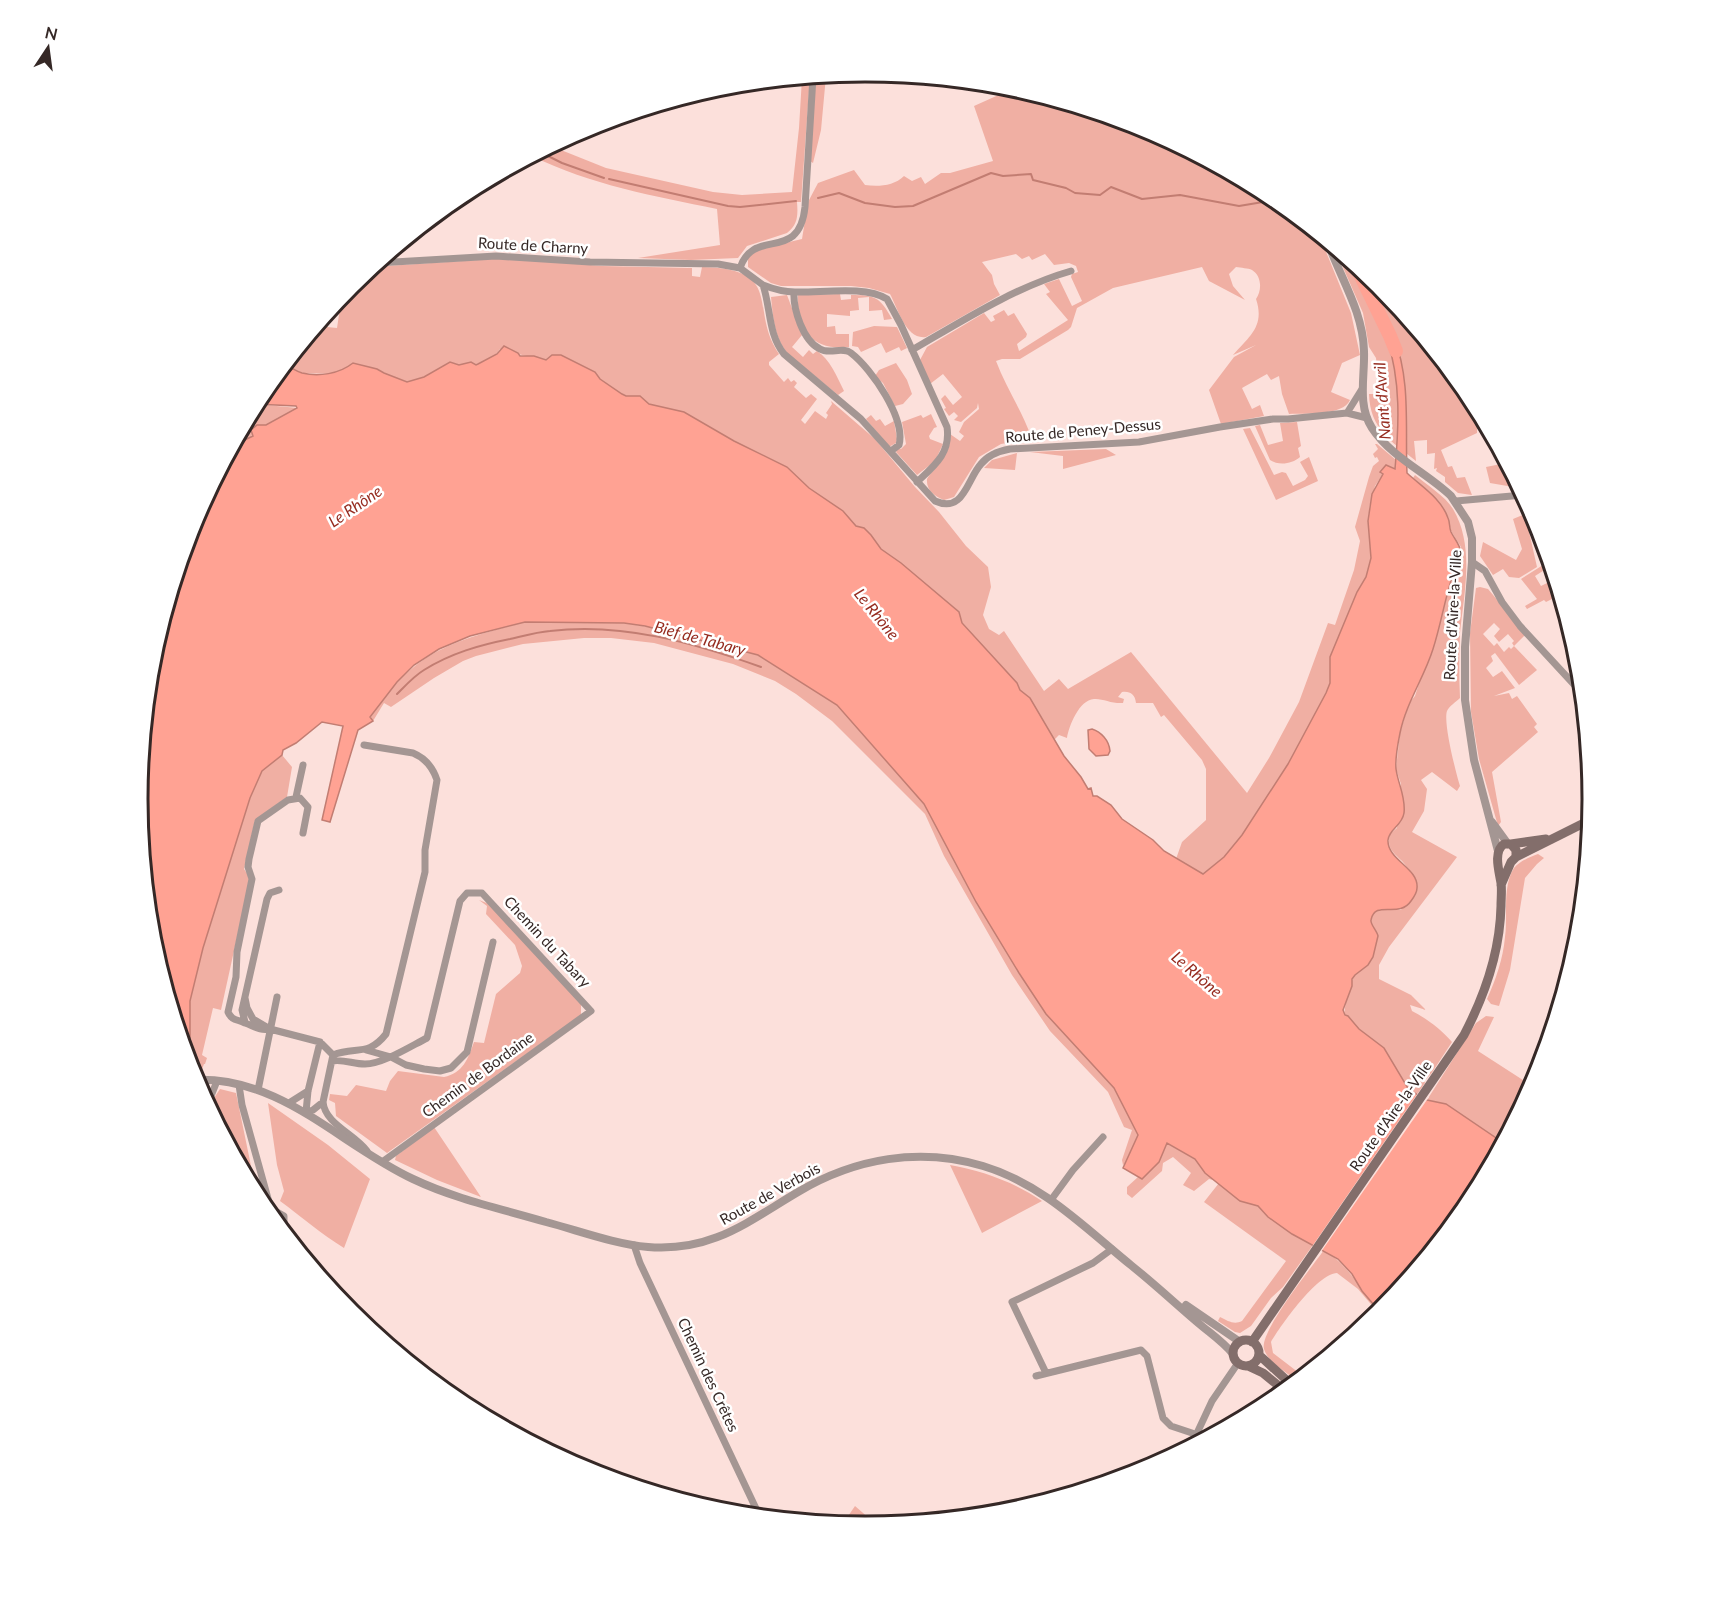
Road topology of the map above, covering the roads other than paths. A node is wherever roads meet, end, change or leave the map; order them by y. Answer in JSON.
{"nodes":[{"id":1,"x":812,"y":85,"type":"edge"},
{"id":2,"x":1334,"y":258,"type":"edge"},
{"id":3,"x":390,"y":262,"type":"edge"},
{"id":4,"x":740,"y":268,"type":"junction"},
{"id":5,"x":1071,"y":271,"type":"dead end"},
{"id":6,"x":763,"y":285,"type":"junction"},
{"id":7,"x":794,"y":292,"type":"junction"},
{"id":8,"x":912,"y":350,"type":"junction"},
{"id":9,"x":1363,"y":386,"type":"junction"},
{"id":10,"x":1347,"y":413,"type":"junction"},
{"id":11,"x":1367,"y":418,"type":"junction"},
{"id":12,"x":891,"y":451,"type":"junction"},
{"id":13,"x":917,"y":482,"type":"junction"},
{"id":14,"x":1514,"y":496,"type":"edge"},
{"id":15,"x":1456,"y":501,"type":"junction"},
{"id":16,"x":1472,"y":562,"type":"junction"},
{"id":17,"x":1571,"y":681,"type":"edge"},
{"id":18,"x":364,"y":745,"type":"dead end"},
{"id":19,"x":303,"y":765,"type":"dead end"},
{"id":20,"x":296,"y":797,"type":"junction"},
{"id":21,"x":1490,"y":819,"type":"junction"},
{"id":22,"x":1581,"y":824,"type":"edge"},
{"id":23,"x":303,"y":833,"type":"dead end"},
{"id":24,"x":1551,"y":838,"type":"junction"},
{"id":25,"x":1509,"y":844,"type":"junction"},
{"id":26,"x":1498,"y":854,"type":"junction"},
{"id":27,"x":1514,"y":860,"type":"junction"},
{"id":28,"x":1501,"y":885,"type":"junction"},
{"id":29,"x":279,"y":890,"type":"dead end"},
{"id":30,"x":493,"y":942,"type":"dead end"},
{"id":31,"x":245,"y":998,"type":"junction"},
{"id":32,"x":278,"y":998,"type":"dead end"},
{"id":33,"x":591,"y":1011,"type":"joint"},
{"id":34,"x":253,"y":1019,"type":"junction"},
{"id":35,"x":245,"y":1022,"type":"junction"},
{"id":36,"x":270,"y":1029,"type":"junction"},
{"id":37,"x":320,"y":1042,"type":"junction"},
{"id":38,"x":366,"y":1050,"type":"junction"},
{"id":39,"x":391,"y":1057,"type":"junction"},
{"id":40,"x":332,"y":1058,"type":"junction"},
{"id":41,"x":205,"y":1080,"type":"edge"},
{"id":42,"x":217,"y":1081,"type":"junction"},
{"id":43,"x":239,"y":1085,"type":"junction"},
{"id":44,"x":258,"y":1090,"type":"junction"},
{"id":45,"x":308,"y":1091,"type":"junction"},
{"id":46,"x":211,"y":1094,"type":"edge"},
{"id":47,"x":323,"y":1102,"type":"junction"},
{"id":48,"x":289,"y":1103,"type":"junction"},
{"id":49,"x":306,"y":1112,"type":"junction"},
{"id":50,"x":1104,"y":1137,"type":"dead end"},
{"id":51,"x":369,"y":1154,"type":"junction"},
{"id":52,"x":382,"y":1162,"type":"junction"},
{"id":53,"x":265,"y":1193,"type":"edge"},
{"id":54,"x":1051,"y":1200,"type":"junction"},
{"id":55,"x":634,"y":1245,"type":"junction"},
{"id":56,"x":1112,"y":1249,"type":"junction"},
{"id":57,"x":1170,"y":1296,"type":"junction"},
{"id":58,"x":1240,"y":1342,"type":"junction"},
{"id":59,"x":1252,"y":1342,"type":"junction"},
{"id":60,"x":1233,"y":1354,"type":"junction"},
{"id":61,"x":1259,"y":1356,"type":"junction"},
{"id":62,"x":1243,"y":1365,"type":"junction"},
{"id":63,"x":1046,"y":1373,"type":"junction"},
{"id":64,"x":1036,"y":1376,"type":"dead end"},
{"id":65,"x":1286,"y":1379,"type":"edge"},
{"id":66,"x":1278,"y":1385,"type":"edge"},
{"id":67,"x":1195,"y":1434,"type":"joint"},
{"id":68,"x":756,"y":1508,"type":"edge"}],
"edges":[{"from":1,"to":4,"type":"street"},
{"from":2,"to":9,"type":"street","name":"Route d'Aire-la-Ville"},
{"from":3,"to":4,"type":"street","name":"Route de Charny"},
{"from":4,"to":6,"type":"street"},
{"from":5,"to":8,"type":"street"},
{"from":6,"to":7,"type":"street"},
{"from":6,"to":12,"type":"street","name":"Route de Peney-Dessus"},
{"from":7,"to":8,"type":"street"},
{"from":7,"to":12,"type":"street"},
{"from":8,"to":13,"type":"street"},
{"from":9,"to":10,"type":"street"},
{"from":9,"to":11,"type":"street","name":"Route d'Aire-la-Ville"},
{"from":10,"to":11,"type":"street","name":"Route de Peney-Dessus"},
{"from":10,"to":13,"type":"street","name":"Route de Peney-Dessus"},
{"from":11,"to":15,"type":"street","name":"Route d'Aire-la-Ville"},
{"from":12,"to":13,"type":"street","name":"Route de Peney-Dessus"},
{"from":14,"to":15,"type":"street"},
{"from":15,"to":16,"type":"street","name":"Route d'Aire-la-Ville"},
{"from":16,"to":17,"type":"street"},
{"from":16,"to":21,"type":"street","name":"Route d'Aire-la-Ville"},
{"from":18,"to":38,"type":"street"},
{"from":19,"to":20,"type":"street"},
{"from":20,"to":23,"type":"street"},
{"from":20,"to":35,"type":"street"},
{"from":21,"to":25,"type":"street","name":"Route d'Aire-la-Ville"},
{"from":21,"to":26,"type":"street","name":"Route d'Aire-la-Ville"},
{"from":22,"to":24,"type":"main road"},
{"from":24,"to":25,"type":"main road"},
{"from":24,"to":27,"type":"main road"},
{"from":25,"to":26,"type":"main road"},
{"from":25,"to":27,"type":"main road"},
{"from":26,"to":27,"type":"main road"},
{"from":26,"to":28,"type":"main road","name":"Route d'Aire-la-Ville"},
{"from":27,"to":28,"type":"main road","name":"Route d'Aire-la-Ville"},
{"from":28,"to":59,"type":"main road","name":"Route d'Aire-la-Ville"},
{"from":29,"to":31,"type":"street"},
{"from":30,"to":39,"type":"street"},
{"from":31,"to":34,"type":"street"},
{"from":31,"to":35,"type":"street"},
{"from":32,"to":36,"type":"street"},
{"from":33,"to":39,"type":"street","name":"Chemin du Tabary"},
{"from":33,"to":52,"type":"street","name":"Chemin de Bordaine"},
{"from":34,"to":35,"type":"street"},
{"from":34,"to":36,"type":"street"},
{"from":35,"to":36,"type":"street"},
{"from":36,"to":37,"type":"street"},
{"from":36,"to":44,"type":"street"},
{"from":37,"to":40,"type":"street"},
{"from":37,"to":45,"type":"street"},
{"from":38,"to":39,"type":"street"},
{"from":38,"to":40,"type":"street"},
{"from":39,"to":40,"type":"street"},
{"from":40,"to":47,"type":"street"},
{"from":41,"to":42,"type":"street","name":"Route de Verbois"},
{"from":42,"to":43,"type":"street","name":"Route de Verbois"},
{"from":42,"to":46,"type":"street"},
{"from":43,"to":44,"type":"street","name":"Route de Verbois"},
{"from":43,"to":53,"type":"street"},
{"from":44,"to":48,"type":"street","name":"Route de Verbois"},
{"from":45,"to":48,"type":"street"},
{"from":45,"to":49,"type":"street"},
{"from":47,"to":49,"type":"street"},
{"from":47,"to":51,"type":"street"},
{"from":48,"to":49,"type":"street","name":"Route de Verbois"},
{"from":49,"to":51,"type":"street","name":"Route de Verbois"},
{"from":50,"to":54,"type":"street"},
{"from":51,"to":52,"type":"street","name":"Route de Verbois"},
{"from":52,"to":55,"type":"street","name":"Route de Verbois"},
{"from":54,"to":55,"type":"street","name":"Route de Verbois"},
{"from":54,"to":56,"type":"street","name":"Route de Verbois"},
{"from":55,"to":68,"type":"street","name":"Chemin des Crêtes"},
{"from":56,"to":57,"type":"street","name":"Route de Verbois"},
{"from":56,"to":63,"type":"street"},
{"from":57,"to":58,"type":"street","name":"Route de Verbois"},
{"from":57,"to":60,"type":"street","name":"Route de Verbois"},
{"from":58,"to":59,"type":"main road"},
{"from":58,"to":60,"type":"main road"},
{"from":59,"to":61,"type":"main road"},
{"from":60,"to":62,"type":"main road"},
{"from":61,"to":62,"type":"main road"},
{"from":61,"to":65,"type":"main road"},
{"from":62,"to":66,"type":"main road"},
{"from":62,"to":67,"type":"street"},
{"from":63,"to":64,"type":"street"},
{"from":63,"to":67,"type":"street"}]}
